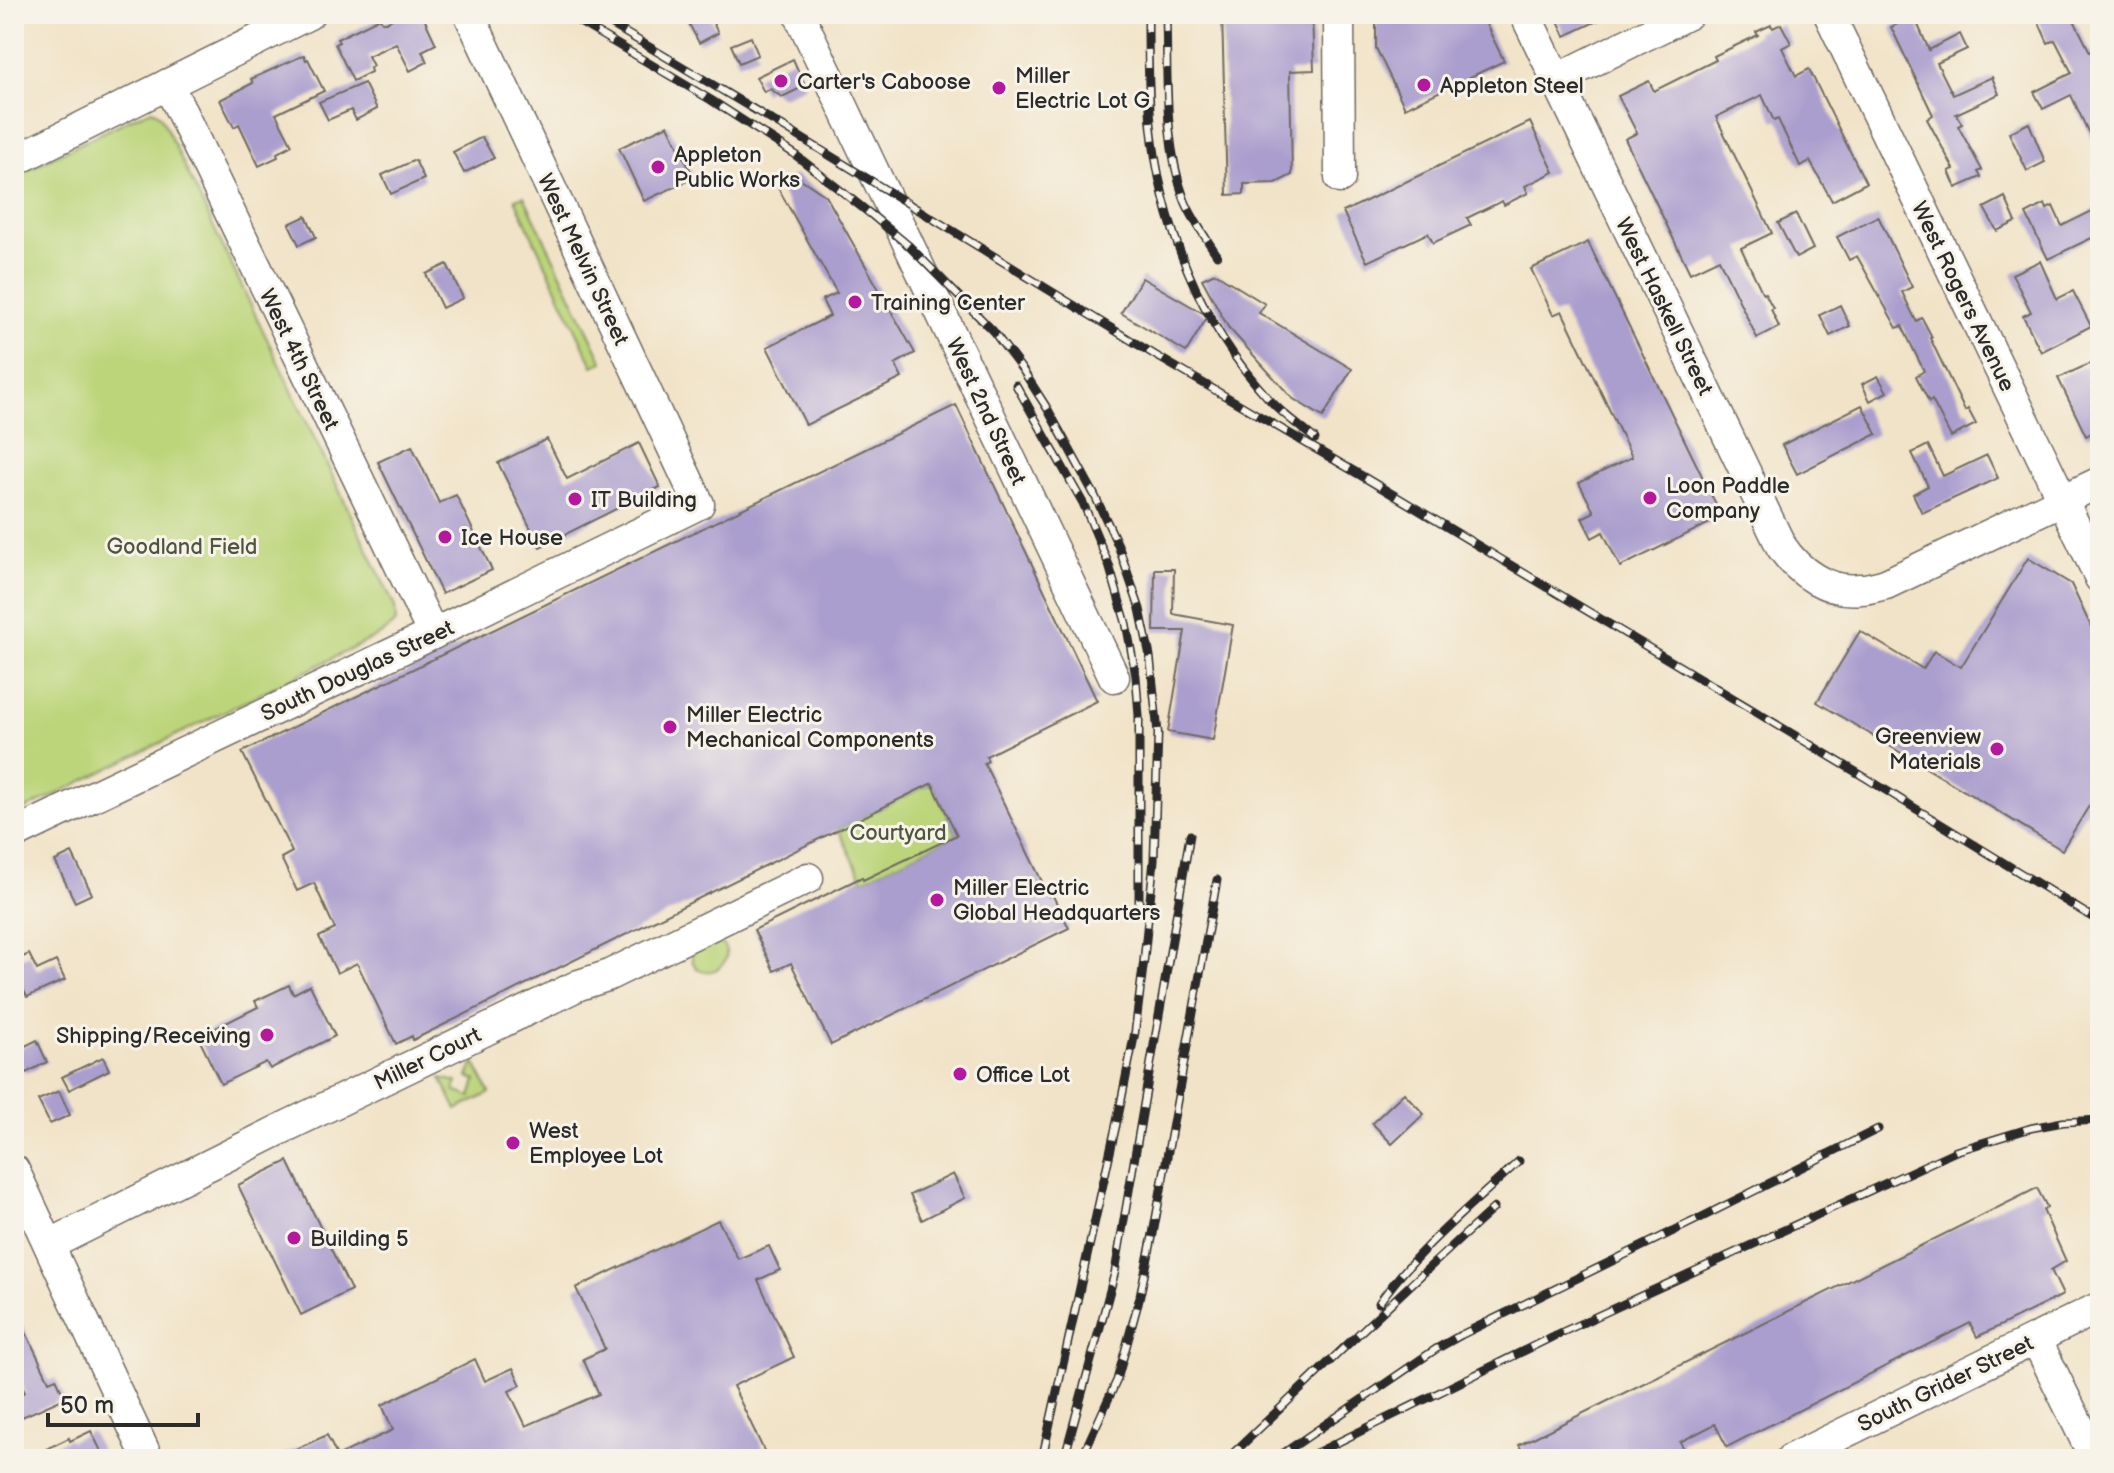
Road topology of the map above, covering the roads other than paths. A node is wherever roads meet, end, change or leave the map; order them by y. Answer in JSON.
{"nodes":[{"id":1,"x":309,"y":14,"type":"edge"},
{"id":2,"x":469,"y":14,"type":"edge"},
{"id":3,"x":799,"y":14,"type":"edge"},
{"id":4,"x":1339,"y":14,"type":"edge"},
{"id":5,"x":1525,"y":14,"type":"edge"},
{"id":6,"x":1688,"y":14,"type":"edge"},
{"id":7,"x":1829,"y":14,"type":"edge"},
{"id":8,"x":1557,"y":79,"type":"junction"},
{"id":9,"x":168,"y":84,"type":"junction"},
{"id":10,"x":14,"y":161,"type":"edge"},
{"id":11,"x":1340,"y":178,"type":"dead end"},
{"id":12,"x":2100,"y":482,"type":"edge"},
{"id":13,"x":2063,"y":500,"type":"junction"},
{"id":14,"x":699,"y":504,"type":"joint"},
{"id":15,"x":2100,"y":578,"type":"edge"},
{"id":16,"x":433,"y":634,"type":"junction"},
{"id":17,"x":1114,"y":677,"type":"dead end"},
{"id":18,"x":14,"y":834,"type":"edge"},
{"id":19,"x":808,"y":878,"type":"dead end"},
{"id":20,"x":14,"y":1171,"type":"edge"},
{"id":21,"x":49,"y":1245,"type":"junction"},
{"id":22,"x":2100,"y":1307,"type":"edge"},
{"id":23,"x":2036,"y":1339,"type":"junction"},
{"id":24,"x":148,"y":1459,"type":"edge"},
{"id":25,"x":1791,"y":1459,"type":"edge"},
{"id":26,"x":2095,"y":1459,"type":"edge"}],
"edges":[{"from":1,"to":9,"type":"street"},
{"from":2,"to":14,"type":"street","name":"West Melvin Street"},
{"from":3,"to":17,"type":"street","name":"West 2nd Street"},
{"from":4,"to":11,"type":"street"},
{"from":5,"to":8,"type":"street","name":"West Haskell Street"},
{"from":6,"to":8,"type":"street"},
{"from":7,"to":13,"type":"street","name":"West Rogers Avenue"},
{"from":8,"to":13,"type":"street","name":"West Haskell Street"},
{"from":9,"to":10,"type":"street"},
{"from":9,"to":16,"type":"street","name":"West 4th Street"},
{"from":12,"to":13,"type":"street"},
{"from":13,"to":15,"type":"street","name":"West Rogers Avenue"},
{"from":14,"to":16,"type":"street","name":"South Douglas Street"},
{"from":16,"to":18,"type":"street","name":"South Douglas Street"},
{"from":19,"to":21,"type":"street","name":"Miller Court"},
{"from":20,"to":21,"type":"street"},
{"from":21,"to":24,"type":"street"},
{"from":22,"to":23,"type":"street","name":"South Grider Street"},
{"from":23,"to":25,"type":"street","name":"South Grider Street"},
{"from":23,"to":26,"type":"street"}]}
